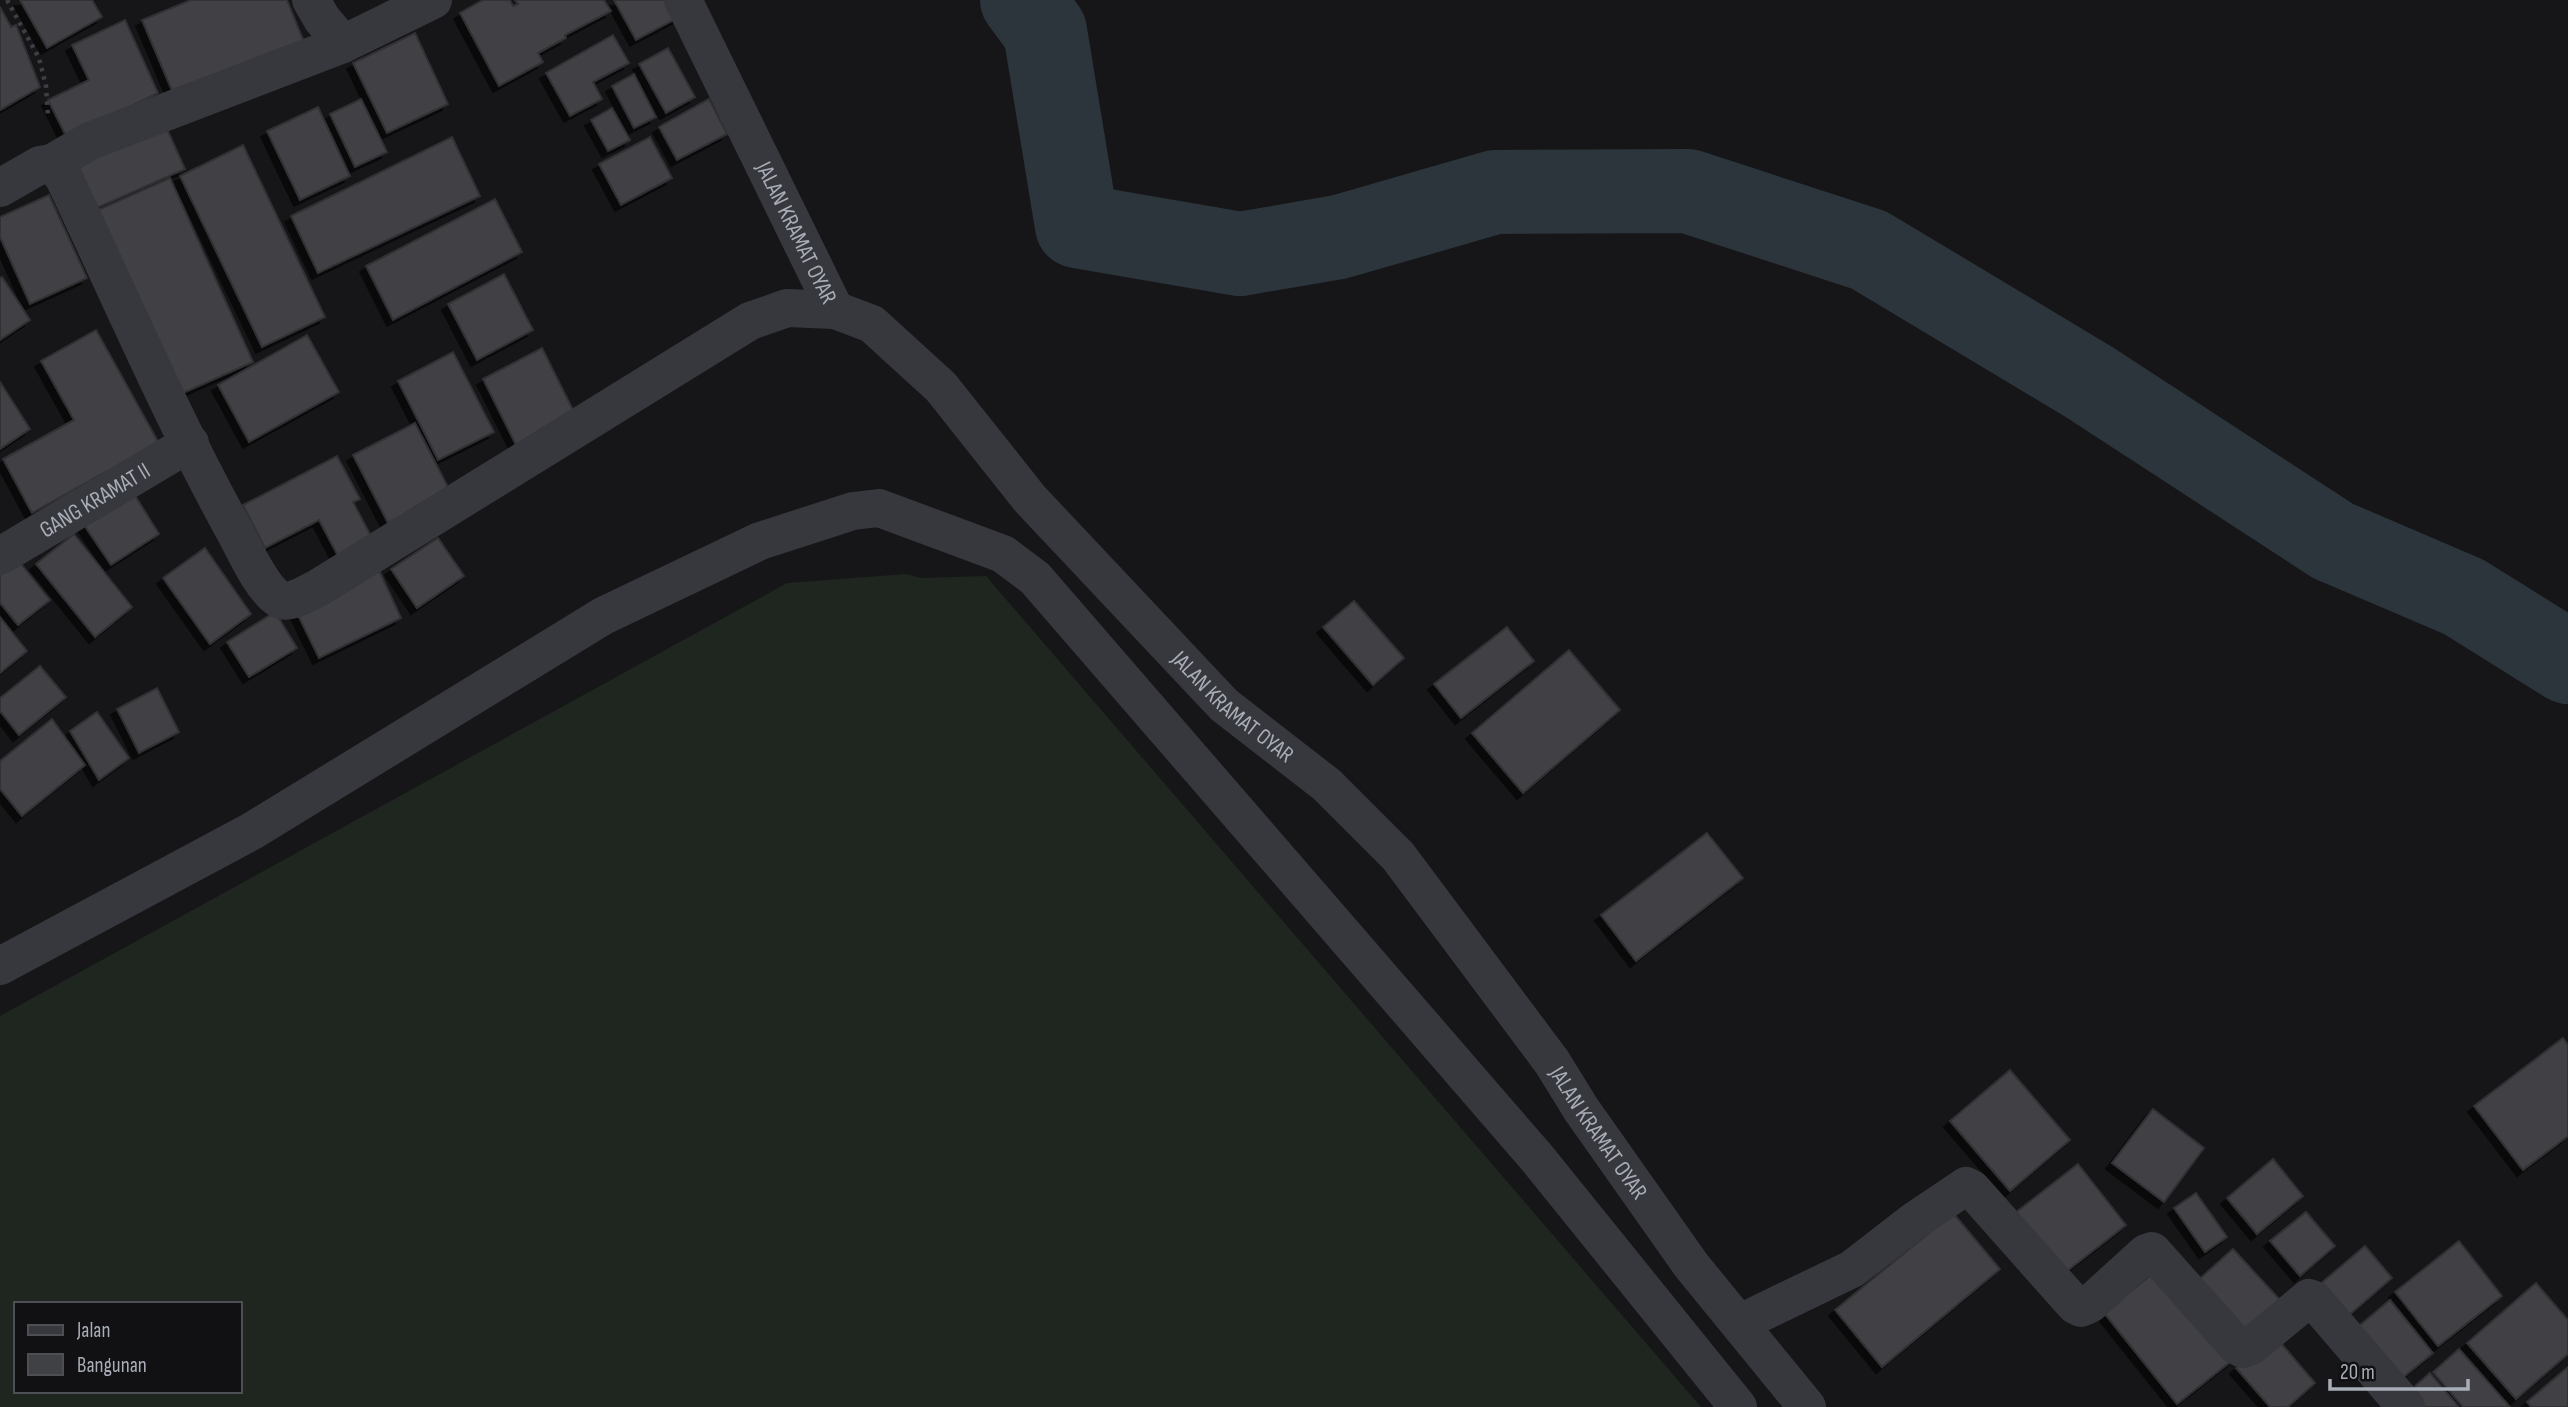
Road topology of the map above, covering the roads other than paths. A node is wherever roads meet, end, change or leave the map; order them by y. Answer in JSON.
{"nodes":[{"id":1,"x":311,"y":0,"type":"edge"},
{"id":2,"x":433,"y":0,"type":"edge"},
{"id":3,"x":683,"y":0,"type":"edge"},
{"id":4,"x":343,"y":44,"type":"junction"},
{"id":5,"x":52,"y":163,"type":"junction"},
{"id":6,"x":0,"y":188,"type":"edge"},
{"id":7,"x":835,"y":310,"type":"junction"},
{"id":8,"x":190,"y":443,"type":"junction"},
{"id":9,"x":0,"y":556,"type":"edge"},
{"id":10,"x":0,"y":966,"type":"edge"},
{"id":11,"x":1740,"y":1323,"type":"junction"},
{"id":12,"x":1738,"y":1407,"type":"edge"},
{"id":13,"x":1807,"y":1407,"type":"edge"},
{"id":14,"x":2406,"y":1407,"type":"edge"}],
"edges":[{"from":1,"to":4,"type":"street"},
{"from":2,"to":4,"type":"street"},
{"from":3,"to":7,"type":"street","name":"JALAN KRAMAT OYAR"},
{"from":4,"to":5,"type":"street"},
{"from":5,"to":6,"type":"street"},
{"from":5,"to":8,"type":"street"},
{"from":7,"to":8,"type":"street"},
{"from":7,"to":11,"type":"street","name":"JALAN KRAMAT OYAR"},
{"from":8,"to":9,"type":"street","name":"GANG KRAMAT II"},
{"from":10,"to":12,"type":"street"},
{"from":11,"to":13,"type":"street","name":"JALAN KRAMAT OYAR"},
{"from":11,"to":14,"type":"street"}]}
